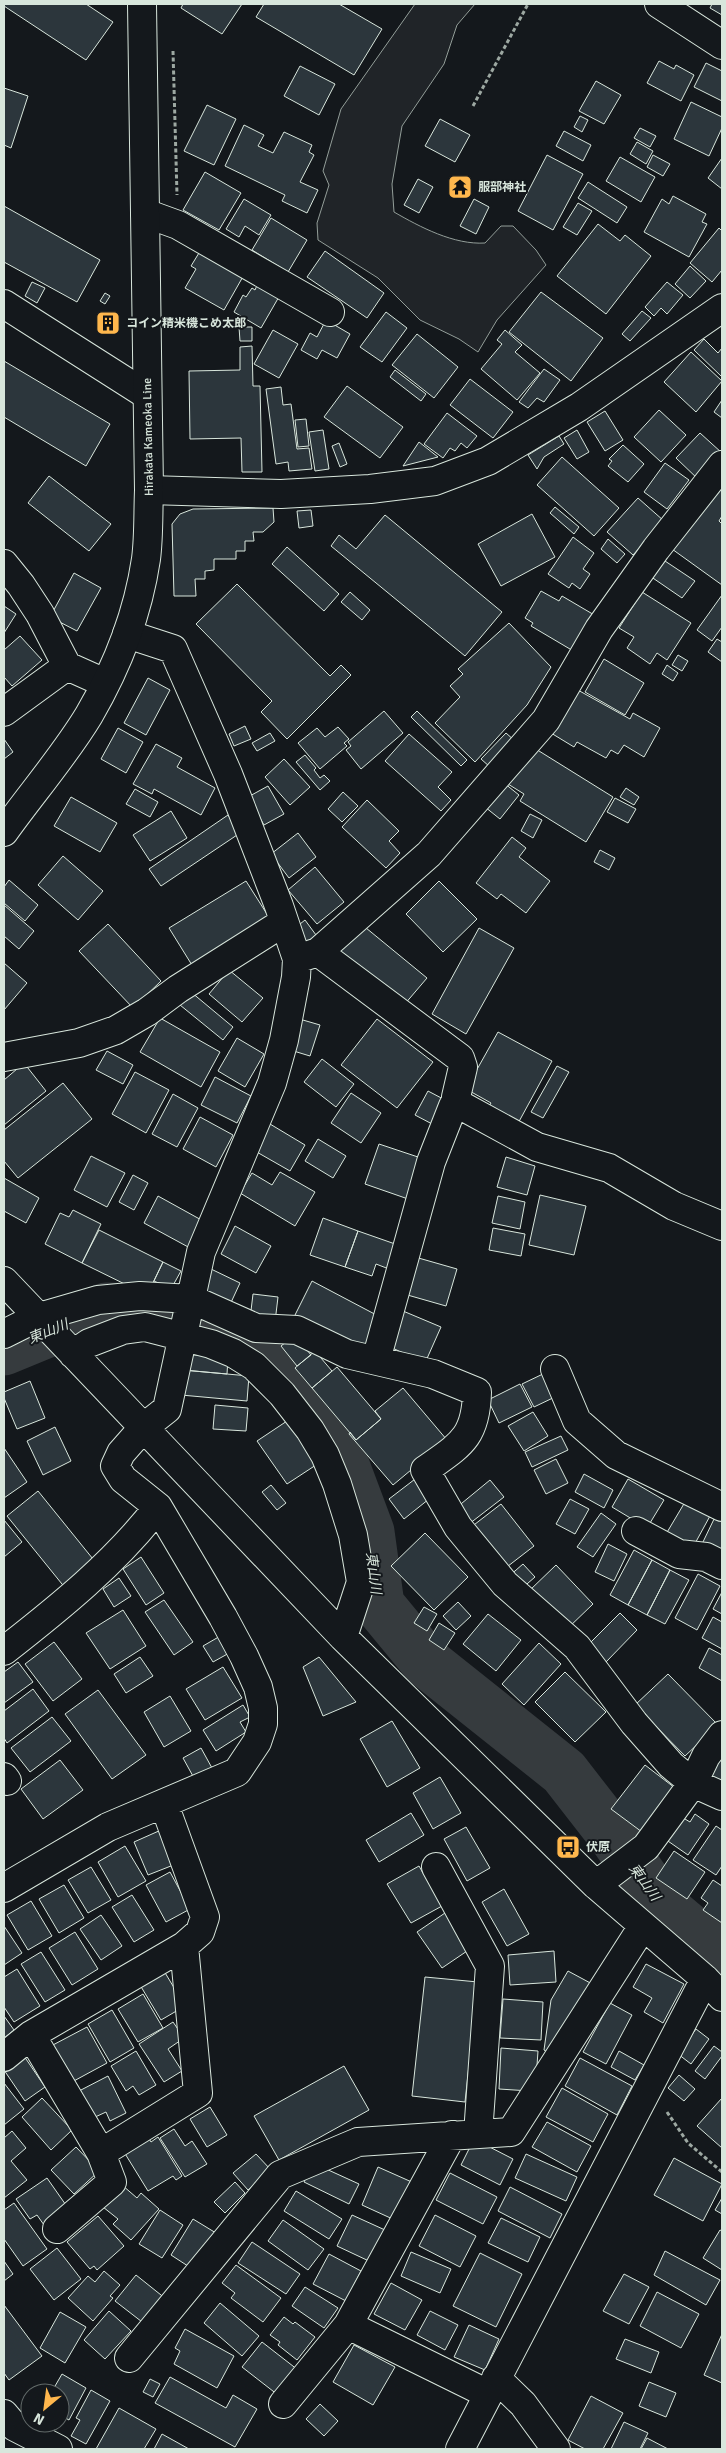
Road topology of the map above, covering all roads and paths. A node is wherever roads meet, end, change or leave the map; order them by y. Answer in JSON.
{"nodes":[{"id":1,"x":142,"y":4,"type":"edge"},
{"id":2,"x":528,"y":4,"type":"edge"},
{"id":3,"x":658,"y":4,"type":"edge"},
{"id":4,"x":173,"y":42,"type":"dead end"},
{"id":5,"x":722,"y":45,"type":"edge"},
{"id":6,"x":473,"y":106,"type":"dead end"},
{"id":7,"x":145,"y":213,"type":"junction"},
{"id":8,"x":178,"y":225,"type":"junction"},
{"id":9,"x":4,"y":304,"type":"edge"},
{"id":10,"x":722,"y":308,"type":"edge"},
{"id":11,"x":330,"y":312,"type":"dead end"},
{"id":12,"x":147,"y":395,"type":"junction"},
{"id":13,"x":722,"y":465,"type":"edge"},
{"id":14,"x":149,"y":490,"type":"junction"},
{"id":15,"x":4,"y":564,"type":"edge"},
{"id":16,"x":127,"y":634,"type":"junction"},
{"id":17,"x":67,"y":666,"type":"junction"},
{"id":18,"x":105,"y":683,"type":"junction"},
{"id":19,"x":4,"y":712,"type":"edge"},
{"id":20,"x":4,"y":832,"type":"edge"},
{"id":21,"x":284,"y":922,"type":"junction"},
{"id":22,"x":307,"y":956,"type":"junction"},
{"id":23,"x":4,"y":1057,"type":"edge"},
{"id":24,"x":457,"y":1102,"type":"junction"},
{"id":25,"x":722,"y":1226,"type":"edge"},
{"id":26,"x":4,"y":1281,"type":"edge"},
{"id":27,"x":191,"y":1302,"type":"junction"},
{"id":28,"x":36,"y":1318,"type":"junction"},
{"id":29,"x":4,"y":1334,"type":"edge"},
{"id":30,"x":182,"y":1334,"type":"junction"},
{"id":31,"x":67,"y":1348,"type":"junction"},
{"id":32,"x":376,"y":1360,"type":"junction"},
{"id":33,"x":555,"y":1369,"type":"dead end"},
{"id":34,"x":143,"y":1428,"type":"junction"},
{"id":35,"x":722,"y":1507,"type":"edge"},
{"id":36,"x":158,"y":1508,"type":"junction"},
{"id":37,"x":636,"y":1532,"type":"dead end"},
{"id":38,"x":722,"y":1565,"type":"edge"},
{"id":39,"x":342,"y":1637,"type":"junction"},
{"id":40,"x":4,"y":1651,"type":"edge"},
{"id":41,"x":722,"y":1734,"type":"edge"},
{"id":42,"x":693,"y":1783,"type":"junction"},
{"id":43,"x":722,"y":1796,"type":"edge"},
{"id":44,"x":164,"y":1804,"type":"junction"},
{"id":45,"x":436,"y":1867,"type":"dead end"},
{"id":46,"x":596,"y":1885,"type":"junction"},
{"id":47,"x":4,"y":1888,"type":"edge"},
{"id":48,"x":643,"y":1926,"type":"junction"},
{"id":49,"x":184,"y":1946,"type":"junction"},
{"id":50,"x":714,"y":1988,"type":"edge"},
{"id":51,"x":31,"y":2035,"type":"junction"},
{"id":52,"x":4,"y":2057,"type":"edge"},
{"id":53,"x":653,"y":2078,"type":"junction"},
{"id":54,"x":478,"y":2134,"type":"junction"},
{"id":55,"x":452,"y":2135,"type":"junction"},
{"id":56,"x":101,"y":2153,"type":"junction"},
{"id":57,"x":722,"y":2172,"type":"edge"},
{"id":58,"x":57,"y":2229,"type":"dead end"},
{"id":59,"x":348,"y":2325,"type":"junction"},
{"id":60,"x":129,"y":2358,"type":"dead end"},
{"id":61,"x":492,"y":2386,"type":"junction"},
{"id":62,"x":283,"y":2404,"type":"dead end"},
{"id":63,"x":8,"y":2426,"type":"edge"},
{"id":64,"x":58,"y":2449,"type":"edge"},
{"id":65,"x":460,"y":2449,"type":"edge"},
{"id":66,"x":556,"y":2449,"type":"edge"}],
"edges":[{"from":1,"to":7,"type":"street","name":"Hirakata Kameoka Line"},
{"from":2,"to":6,"type":"path"},
{"from":3,"to":5,"type":"street"},
{"from":4,"to":8,"type":"path"},
{"from":7,"to":8,"type":"street"},
{"from":7,"to":12,"type":"street","name":"Hirakata Kameoka Line"},
{"from":8,"to":11,"type":"street"},
{"from":9,"to":12,"type":"street"},
{"from":10,"to":14,"type":"street"},
{"from":12,"to":14,"type":"street","name":"Hirakata Kameoka Line"},
{"from":13,"to":22,"type":"street"},
{"from":14,"to":16,"type":"street","name":"Hirakata Kameoka Line"},
{"from":15,"to":17,"type":"street"},
{"from":16,"to":18,"type":"street","name":"Hirakata Kameoka Line"},
{"from":16,"to":21,"type":"street"},
{"from":17,"to":18,"type":"street"},
{"from":17,"to":19,"type":"street"},
{"from":18,"to":20,"type":"street","name":"Hirakata Kameoka Line"},
{"from":21,"to":22,"type":"street"},
{"from":21,"to":23,"type":"street"},
{"from":22,"to":24,"type":"street"},
{"from":22,"to":27,"type":"street"},
{"from":24,"to":25,"type":"street"},
{"from":24,"to":32,"type":"street"},
{"from":26,"to":28,"type":"street"},
{"from":27,"to":28,"type":"street"},
{"from":27,"to":30,"type":"street"},
{"from":27,"to":32,"type":"street"},
{"from":28,"to":29,"type":"street"},
{"from":28,"to":31,"type":"street"},
{"from":30,"to":31,"type":"street"},
{"from":30,"to":34,"type":"street"},
{"from":30,"to":39,"type":"street"},
{"from":31,"to":34,"type":"street"},
{"from":32,"to":42,"type":"street"},
{"from":33,"to":35,"type":"street"},
{"from":34,"to":36,"type":"street"},
{"from":34,"to":39,"type":"street"},
{"from":36,"to":40,"type":"street"},
{"from":36,"to":44,"type":"street"},
{"from":37,"to":38,"type":"street"},
{"from":39,"to":46,"type":"street"},
{"from":41,"to":42,"type":"street"},
{"from":42,"to":43,"type":"street"},
{"from":42,"to":46,"type":"street"},
{"from":44,"to":47,"type":"street"},
{"from":44,"to":49,"type":"street"},
{"from":45,"to":54,"type":"street"},
{"from":46,"to":48,"type":"street"},
{"from":48,"to":50,"type":"street"},
{"from":48,"to":54,"type":"street"},
{"from":49,"to":51,"type":"street"},
{"from":49,"to":56,"type":"street"},
{"from":50,"to":53,"type":"street"},
{"from":51,"to":52,"type":"street"},
{"from":51,"to":56,"type":"street"},
{"from":53,"to":57,"type":"path"},
{"from":53,"to":61,"type":"street"},
{"from":54,"to":55,"type":"street"},
{"from":55,"to":59,"type":"street"},
{"from":55,"to":60,"type":"street"},
{"from":56,"to":58,"type":"street"},
{"from":59,"to":61,"type":"street"},
{"from":59,"to":62,"type":"street"},
{"from":61,"to":65,"type":"street"},
{"from":61,"to":66,"type":"street"},
{"from":63,"to":64,"type":"street"}]}
